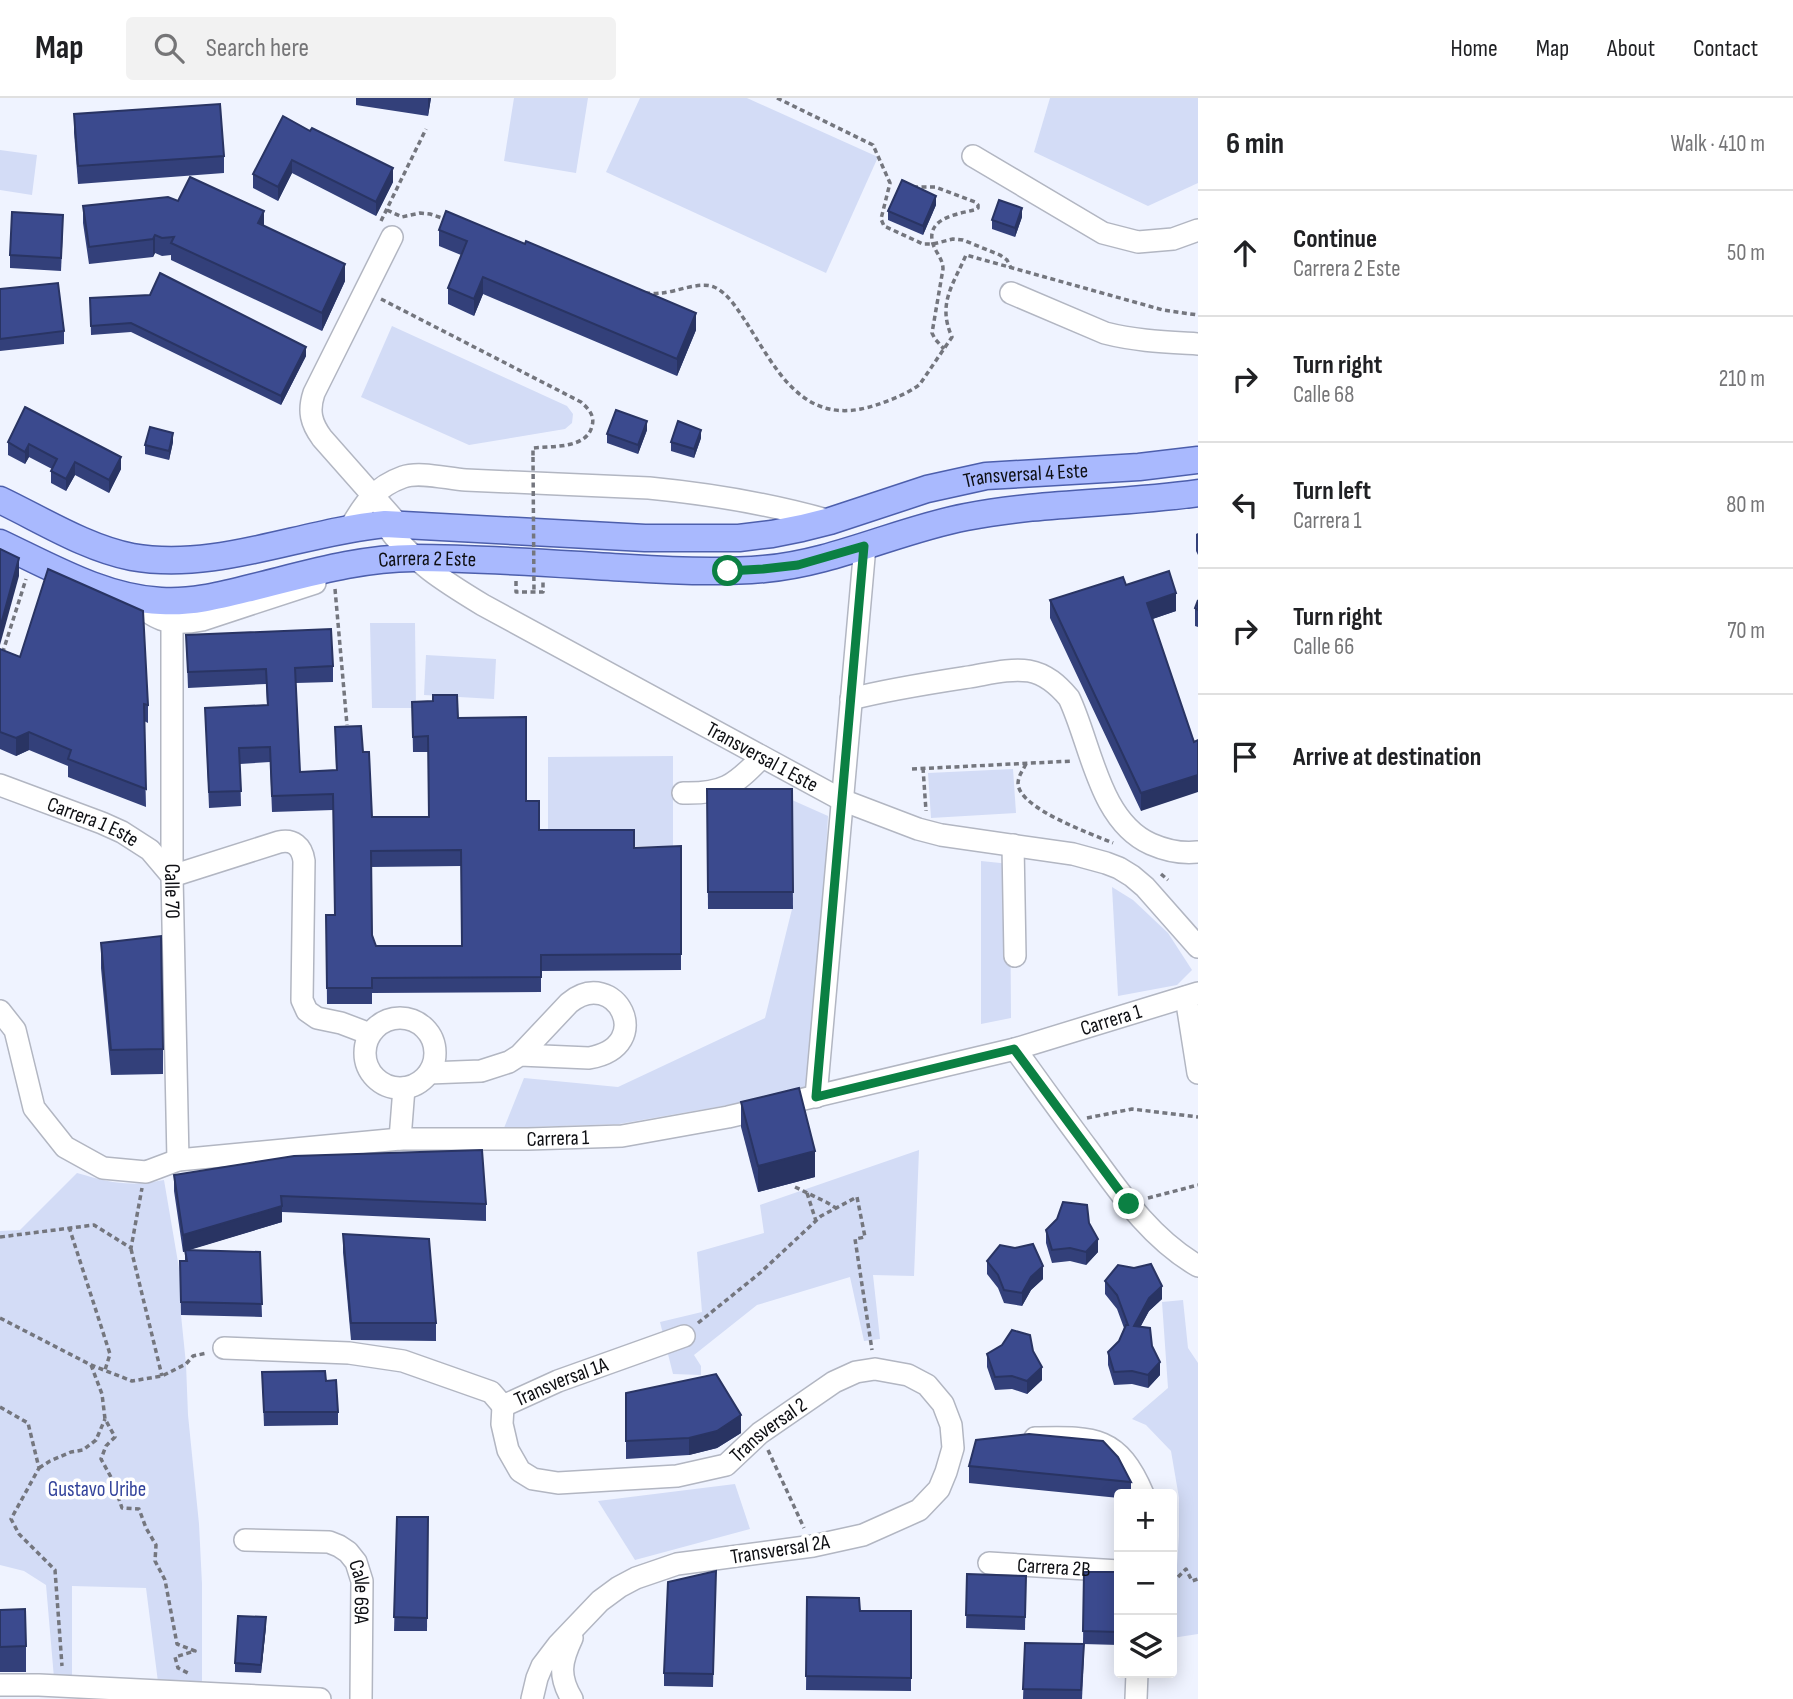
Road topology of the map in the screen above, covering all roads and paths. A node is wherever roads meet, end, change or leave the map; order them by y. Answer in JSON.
{"nodes":[{"id":1,"x":778,"y":98,"type":"edge"},
{"id":2,"x":426,"y":129,"type":"dead end"},
{"id":3,"x":973,"y":156,"type":"dead end"},
{"id":4,"x":912,"y":187,"type":"edge"},
{"id":5,"x":387,"y":210,"type":"junction"},
{"id":6,"x":453,"y":222,"type":"edge"},
{"id":7,"x":386,"y":230,"type":"joint"},
{"id":8,"x":1198,"y":230,"type":"edge"},
{"id":9,"x":933,"y":244,"type":"junction"},
{"id":10,"x":1011,"y":268,"type":"dead end"},
{"id":11,"x":365,"y":291,"type":"junction"},
{"id":12,"x":637,"y":293,"type":"edge"},
{"id":13,"x":1011,"y":293,"type":"dead end"},
{"id":14,"x":952,"y":337,"type":"dead end"},
{"id":15,"x":1198,"y":344,"type":"edge"},
{"id":16,"x":944,"y":349,"type":"junction"},
{"id":17,"x":1198,"y":460,"type":"edge"},
{"id":18,"x":1198,"y":493,"type":"edge"},
{"id":19,"x":372,"y":495,"type":"junction"},
{"id":20,"x":533,"y":498,"type":"junction"},
{"id":21,"x":542,"y":499,"type":"dead end"},
{"id":22,"x":0,"y":500,"type":"edge"},
{"id":23,"x":857,"y":512,"type":"joint"},
{"id":24,"x":830,"y":521,"type":"junction"},
{"id":25,"x":391,"y":524,"type":"junction"},
{"id":26,"x":351,"y":528,"type":"junction"},
{"id":27,"x":0,"y":543,"type":"edge"},
{"id":28,"x":864,"y":546,"type":"junction"},
{"id":29,"x":413,"y":558,"type":"junction"},
{"id":30,"x":348,"y":565,"type":"junction"},
{"id":31,"x":516,"y":576,"type":"dead end"},
{"id":32,"x":26,"y":579,"type":"dead end"},
{"id":33,"x":335,"y":589,"type":"dead end"},
{"id":34,"x":129,"y":597,"type":"junction"},
{"id":35,"x":172,"y":623,"type":"junction"},
{"id":36,"x":0,"y":661,"type":"edge"},
{"id":37,"x":851,"y":699,"type":"junction"},
{"id":38,"x":347,"y":725,"type":"edge"},
{"id":39,"x":762,"y":757,"type":"junction"},
{"id":40,"x":1093,"y":761,"type":"junction"},
{"id":41,"x":1026,"y":764,"type":"junction"},
{"id":42,"x":912,"y":768,"type":"dead end"},
{"id":43,"x":923,"y":768,"type":"junction"},
{"id":44,"x":0,"y":785,"type":"edge"},
{"id":45,"x":683,"y":793,"type":"dead end"},
{"id":46,"x":842,"y":800,"type":"junction"},
{"id":47,"x":926,"y":812,"type":"dead end"},
{"id":48,"x":1013,"y":845,"type":"junction"},
{"id":49,"x":1123,"y":848,"type":"dead end"},
{"id":50,"x":1198,"y":852,"type":"edge"},
{"id":51,"x":1158,"y":871,"type":"dead end"},
{"id":52,"x":172,"y":876,"type":"junction"},
{"id":53,"x":1168,"y":880,"type":"dead end"},
{"id":54,"x":1198,"y":947,"type":"edge"},
{"id":55,"x":1015,"y":956,"type":"dead end"},
{"id":56,"x":1192,"y":995,"type":"edge"},
{"id":57,"x":0,"y":1011,"type":"edge"},
{"id":58,"x":370,"y":1034,"type":"junction"},
{"id":59,"x":1014,"y":1049,"type":"junction"},
{"id":60,"x":520,"y":1055,"type":"junction"},
{"id":61,"x":429,"y":1073,"type":"junction"},
{"id":62,"x":1198,"y":1073,"type":"edge"},
{"id":63,"x":404,"y":1088,"type":"junction"},
{"id":64,"x":816,"y":1097,"type":"junction"},
{"id":65,"x":1198,"y":1117,"type":"edge"},
{"id":66,"x":1068,"y":1122,"type":"junction"},
{"id":67,"x":400,"y":1139,"type":"junction"},
{"id":68,"x":178,"y":1160,"type":"junction"},
{"id":69,"x":146,"y":1172,"type":"junction"},
{"id":70,"x":1198,"y":1185,"type":"edge"},
{"id":71,"x":795,"y":1187,"type":"dead end"},
{"id":72,"x":806,"y":1192,"type":"junction"},
{"id":73,"x":1129,"y":1204,"type":"junction"},
{"id":74,"x":836,"y":1208,"type":"junction"},
{"id":75,"x":816,"y":1221,"type":"junction"},
{"id":76,"x":69,"y":1227,"type":"junction"},
{"id":77,"x":0,"y":1237,"type":"edge"},
{"id":78,"x":131,"y":1248,"type":"junction"},
{"id":79,"x":1198,"y":1265,"type":"edge"},
{"id":80,"x":0,"y":1318,"type":"edge"},
{"id":81,"x":684,"y":1336,"type":"joint"},
{"id":82,"x":224,"y":1348,"type":"joint"},
{"id":83,"x":91,"y":1365,"type":"junction"},
{"id":84,"x":875,"y":1369,"type":"junction"},
{"id":85,"x":105,"y":1370,"type":"junction"},
{"id":86,"x":162,"y":1376,"type":"junction"},
{"id":87,"x":503,"y":1406,"type":"junction"},
{"id":88,"x":0,"y":1407,"type":"edge"},
{"id":89,"x":104,"y":1419,"type":"junction"},
{"id":90,"x":760,"y":1433,"type":"junction"},
{"id":91,"x":1017,"y":1438,"type":"edge"},
{"id":92,"x":979,"y":1443,"type":"edge"},
{"id":93,"x":953,"y":1448,"type":"junction"},
{"id":94,"x":39,"y":1468,"type":"junction"},
{"id":95,"x":1141,"y":1489,"type":"edge"},
{"id":96,"x":245,"y":1540,"type":"dead end"},
{"id":97,"x":813,"y":1546,"type":"junction"},
{"id":98,"x":989,"y":1563,"type":"dead end"},
{"id":99,"x":1114,"y":1571,"type":"edge"},
{"id":100,"x":1177,"y":1578,"type":"edge"},
{"id":101,"x":1198,"y":1579,"type":"edge"},
{"id":102,"x":580,"y":1620,"type":"junction"},
{"id":103,"x":62,"y":1666,"type":"dead end"},
{"id":104,"x":1137,"y":1678,"type":"edge"},
{"id":105,"x":0,"y":1685,"type":"edge"},
{"id":106,"x":202,"y":1689,"type":"edge"},
{"id":107,"x":39,"y":1692,"type":"edge"},
{"id":108,"x":320,"y":1699,"type":"edge"},
{"id":109,"x":361,"y":1699,"type":"edge"},
{"id":110,"x":532,"y":1699,"type":"edge"},
{"id":111,"x":572,"y":1699,"type":"edge"},
{"id":112,"x":1136,"y":1699,"type":"edge"}],
"edges":[{"from":1,"to":9,"type":"path"},
{"from":2,"to":5,"type":"path"},
{"from":3,"to":8,"type":"street"},
{"from":4,"to":9,"type":"path"},
{"from":5,"to":6,"type":"path"},
{"from":5,"to":7,"type":"path"},
{"from":7,"to":11,"type":"street","name":"Transversal 1 Este"},
{"from":9,"to":10,"type":"path"},
{"from":9,"to":16,"type":"path"},
{"from":11,"to":19,"type":"street","name":"Transversal 1 Este"},
{"from":11,"to":20,"type":"path","bridge":true},
{"from":12,"to":16,"type":"path"},
{"from":13,"to":15,"type":"street"},
{"from":14,"to":16,"type":"path"},
{"from":17,"to":23,"type":"main road","name":"Transversal 4 Este"},
{"from":18,"to":28,"type":"main road","name":"Transversal 4 Este"},
{"from":19,"to":24,"type":"street"},
{"from":19,"to":25,"type":"street","name":"Transversal 1 Este"},
{"from":19,"to":26,"type":"street"},
{"from":20,"to":21,"type":"path"},
{"from":20,"to":31,"type":"path","bridge":true},
{"from":22,"to":26,"type":"main road","name":"Carrera 2 Este"},
{"from":23,"to":24,"type":"main road","name":"Carrera 2 Este"},
{"from":24,"to":25,"type":"main road","name":"Carrera 2 Este"},
{"from":25,"to":26,"type":"main road","name":"Carrera 2 Este"},
{"from":25,"to":29,"type":"street","name":"Transversal 1 Este"},
{"from":27,"to":34,"type":"main road","name":"Carrera 2 Este"},
{"from":28,"to":29,"type":"main road","name":"Carrera 2 Este"},
{"from":28,"to":37,"type":"street"},
{"from":29,"to":30,"type":"main road","name":"Carrera 2 Este"},
{"from":29,"to":39,"type":"street","name":"Transversal 1 Este"},
{"from":30,"to":34,"type":"main road","name":"Carrera 2 Este"},
{"from":30,"to":35,"type":"street"},
{"from":32,"to":36,"type":"path"},
{"from":33,"to":38,"type":"path"},
{"from":34,"to":35,"type":"street"},
{"from":35,"to":52,"type":"street","name":"Calle 70"},
{"from":37,"to":40,"type":"street"},
{"from":37,"to":46,"type":"street"},
{"from":39,"to":45,"type":"street"},
{"from":39,"to":46,"type":"street","name":"Transversal 1 Este"},
{"from":40,"to":41,"type":"path"},
{"from":40,"to":50,"type":"street"},
{"from":41,"to":43,"type":"path"},
{"from":41,"to":49,"type":"path"},
{"from":42,"to":43,"type":"path"},
{"from":43,"to":47,"type":"path"},
{"from":44,"to":52,"type":"street","name":"Carrera 1 Este"},
{"from":46,"to":48,"type":"street","name":"Transversal 1 Este"},
{"from":46,"to":64,"type":"street"},
{"from":48,"to":54,"type":"street","name":"Transversal 1 Este"},
{"from":48,"to":55,"type":"street"},
{"from":51,"to":53,"type":"path"},
{"from":52,"to":58,"type":"street"},
{"from":52,"to":68,"type":"street","name":"Calle 70"},
{"from":56,"to":59,"type":"street","name":"Carrera 1"},
{"from":56,"to":62,"type":"street"},
{"from":57,"to":69,"type":"street","name":"Carrera 1"},
{"from":58,"to":61,"type":"street"},
{"from":58,"to":63,"type":"street"},
{"from":59,"to":64,"type":"street","name":"Carrera 1"},
{"from":59,"to":66,"type":"street"},
{"from":60,"to":60,"type":"street"},
{"from":60,"to":61,"type":"street"},
{"from":61,"to":63,"type":"street"},
{"from":63,"to":67,"type":"street"},
{"from":64,"to":67,"type":"street","name":"Carrera 1"},
{"from":65,"to":66,"type":"path"},
{"from":66,"to":73,"type":"street"},
{"from":67,"to":68,"type":"street","name":"Carrera 1"},
{"from":68,"to":69,"type":"street","name":"Carrera 1"},
{"from":69,"to":78,"type":"path"},
{"from":70,"to":73,"type":"path"},
{"from":71,"to":72,"type":"path"},
{"from":72,"to":74,"type":"path"},
{"from":72,"to":75,"type":"path"},
{"from":73,"to":79,"type":"street"},
{"from":74,"to":75,"type":"path"},
{"from":74,"to":84,"type":"path"},
{"from":75,"to":81,"type":"path"},
{"from":76,"to":77,"type":"path"},
{"from":76,"to":78,"type":"path"},
{"from":76,"to":85,"type":"path"},
{"from":78,"to":86,"type":"path"},
{"from":80,"to":83,"type":"path"},
{"from":81,"to":87,"type":"street","name":"Transversal 1A"},
{"from":82,"to":86,"type":"path"},
{"from":82,"to":87,"type":"street","name":"Transversal 1A"},
{"from":83,"to":85,"type":"path"},
{"from":83,"to":89,"type":"path"},
{"from":84,"to":90,"type":"street","name":"Transversal 2"},
{"from":84,"to":93,"type":"street","name":"Transversal 2"},
{"from":85,"to":86,"type":"path"},
{"from":87,"to":90,"type":"street","name":"Transversal 2"},
{"from":88,"to":94,"type":"path"},
{"from":89,"to":94,"type":"path"},
{"from":89,"to":106,"type":"path"},
{"from":90,"to":97,"type":"path"},
{"from":91,"to":95,"type":"street"},
{"from":92,"to":93,"type":"street"},
{"from":93,"to":97,"type":"street","name":"Transversal 2A"},
{"from":94,"to":103,"type":"path"},
{"from":96,"to":109,"type":"street","name":"Calle 69A"},
{"from":97,"to":102,"type":"street","name":"Transversal 2A"},
{"from":98,"to":99,"type":"street","name":"Carrera 2B"},
{"from":100,"to":101,"type":"path"},
{"from":102,"to":110,"type":"street","name":"Transversal 2A"},
{"from":102,"to":111,"type":"street","name":"Transversal 2A"},
{"from":104,"to":112,"type":"street"},
{"from":105,"to":107,"type":"street"},
{"from":106,"to":107,"type":"street"},
{"from":106,"to":108,"type":"street"}]}
